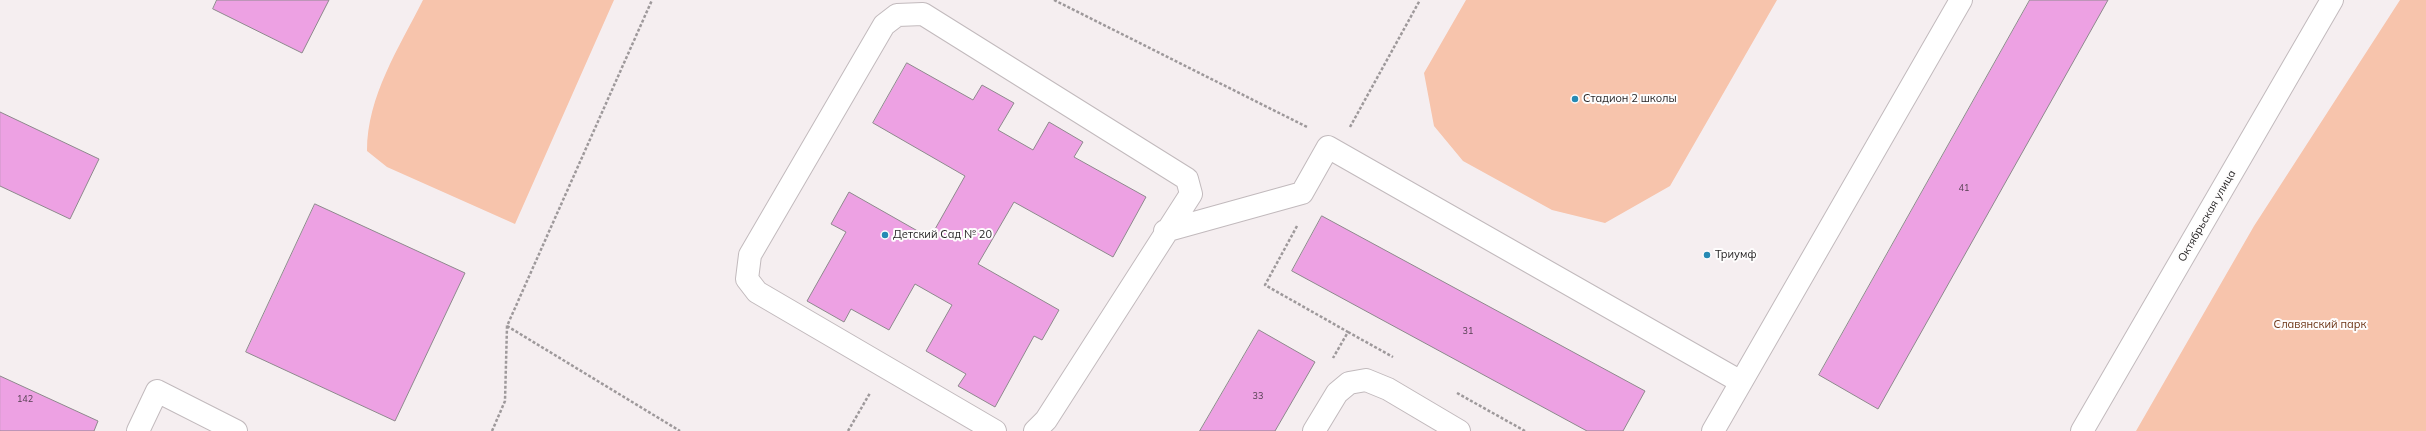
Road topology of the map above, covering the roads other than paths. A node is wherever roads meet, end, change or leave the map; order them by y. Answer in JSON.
{"nodes":[{"id":1,"x":1961,"y":0,"type":"edge"},
{"id":2,"x":2332,"y":0,"type":"edge"},
{"id":3,"x":1165,"y":231,"type":"junction"},
{"id":4,"x":1741,"y":382,"type":"junction"},
{"id":5,"x":138,"y":431,"type":"edge"},
{"id":6,"x":236,"y":431,"type":"edge"},
{"id":7,"x":995,"y":431,"type":"edge"},
{"id":8,"x":1035,"y":431,"type":"edge"},
{"id":9,"x":1314,"y":431,"type":"edge"},
{"id":10,"x":1459,"y":431,"type":"edge"},
{"id":11,"x":1713,"y":431,"type":"edge"},
{"id":12,"x":2082,"y":431,"type":"edge"}],
"edges":[{"from":1,"to":4,"type":"street"},
{"from":2,"to":12,"type":"street","name":"Октябрьская улица"},
{"from":3,"to":4,"type":"street"},
{"from":3,"to":7,"type":"street"},
{"from":3,"to":8,"type":"street"},
{"from":4,"to":11,"type":"street"},
{"from":5,"to":6,"type":"street"},
{"from":9,"to":10,"type":"street"}]}
